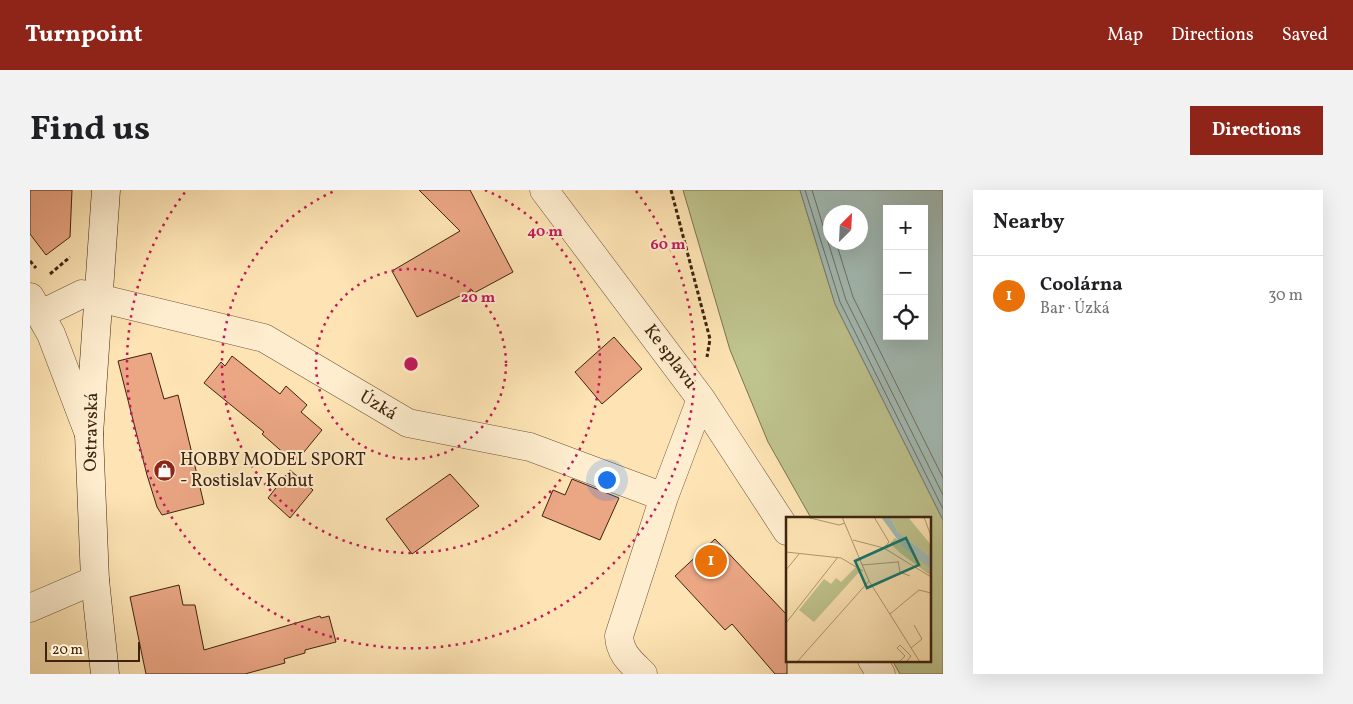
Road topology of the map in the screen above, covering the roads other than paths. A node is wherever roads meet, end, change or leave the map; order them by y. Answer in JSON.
{"nodes":[{"id":1,"x":106,"y":190,"type":"edge"},
{"id":2,"x":544,"y":190,"type":"edge"},
{"id":3,"x":99,"y":299,"type":"junction"},
{"id":4,"x":36,"y":305,"type":"edge"},
{"id":5,"x":702,"y":399,"type":"junction"},
{"id":6,"x":89,"y":434,"type":"junction"},
{"id":7,"x":664,"y":496,"type":"junction"},
{"id":8,"x":786,"y":530,"type":"edge"},
{"id":9,"x":95,"y":580,"type":"junction"},
{"id":10,"x":30,"y":608,"type":"edge"},
{"id":11,"x":873,"y":662,"type":"edge"},
{"id":12,"x":105,"y":674,"type":"edge"},
{"id":13,"x":643,"y":674,"type":"edge"},
{"id":14,"x":881,"y":674,"type":"edge"}],
"edges":[{"from":1,"to":3,"type":"street","name":"Ostravská"},
{"from":2,"to":5,"type":"street","name":"Ke splavu"},
{"from":3,"to":4,"type":"street","name":"Úzká"},
{"from":3,"to":6,"type":"street","name":"Ostravská"},
{"from":3,"to":7,"type":"street","name":"Úzká"},
{"from":4,"to":6,"type":"street"},
{"from":5,"to":7,"type":"street"},
{"from":5,"to":8,"type":"street","name":"Ke splavu"},
{"from":6,"to":9,"type":"street","name":"Ostravská"},
{"from":7,"to":13,"type":"street"},
{"from":9,"to":10,"type":"street"},
{"from":9,"to":12,"type":"street","name":"Ostravská"},
{"from":11,"to":14,"type":"street"}]}
